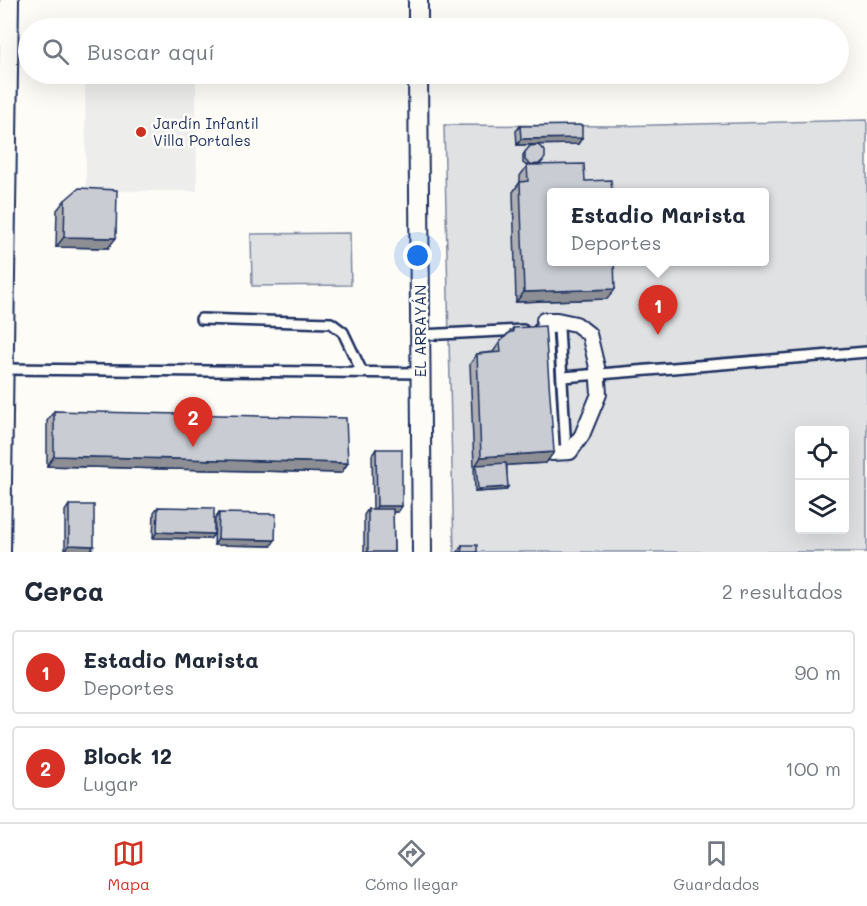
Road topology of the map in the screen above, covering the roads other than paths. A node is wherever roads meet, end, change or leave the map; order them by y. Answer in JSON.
{"nodes":[{"id":1,"x":9,"y":0,"type":"edge"},
{"id":2,"x":418,"y":0,"type":"edge"},
{"id":3,"x":418,"y":18,"type":"edge"},
{"id":4,"x":418,"y":84,"type":"edge"},
{"id":5,"x":201,"y":319,"type":"dead end"},
{"id":6,"x":544,"y":329,"type":"junction"},
{"id":7,"x":421,"y":335,"type":"junction"},
{"id":8,"x":867,"y":352,"type":"edge"},
{"id":9,"x":3,"y":369,"type":"junction"},
{"id":10,"x":362,"y":372,"type":"junction"},
{"id":11,"x":421,"y":373,"type":"junction"},
{"id":12,"x":598,"y":374,"type":"junction"},
{"id":13,"x":563,"y":376,"type":"junction"},
{"id":14,"x":1,"y":436,"type":"edge"},
{"id":15,"x":566,"y":452,"type":"junction"},
{"id":16,"x":1,"y":552,"type":"edge"},
{"id":17,"x":422,"y":552,"type":"edge"}],
"edges":[{"from":1,"to":9,"type":"street"},
{"from":2,"to":3,"type":"street"},
{"from":4,"to":7,"type":"street","name":"EL ARRAYÁN"},
{"from":5,"to":10,"type":"lane"},
{"from":6,"to":7,"type":"lane"},
{"from":6,"to":12,"type":"street"},
{"from":6,"to":13,"type":"lane"},
{"from":6,"to":15,"type":"street"},
{"from":7,"to":11,"type":"street","name":"EL ARRAYÁN"},
{"from":8,"to":12,"type":"lane"},
{"from":9,"to":10,"type":"lane"},
{"from":9,"to":14,"type":"street"},
{"from":10,"to":11,"type":"lane"},
{"from":11,"to":17,"type":"street","name":"EL ARRAYÁN"},
{"from":12,"to":13,"type":"lane"},
{"from":12,"to":15,"type":"street"},
{"from":13,"to":15,"type":"lane"},
{"from":14,"to":16,"type":"street"}]}
